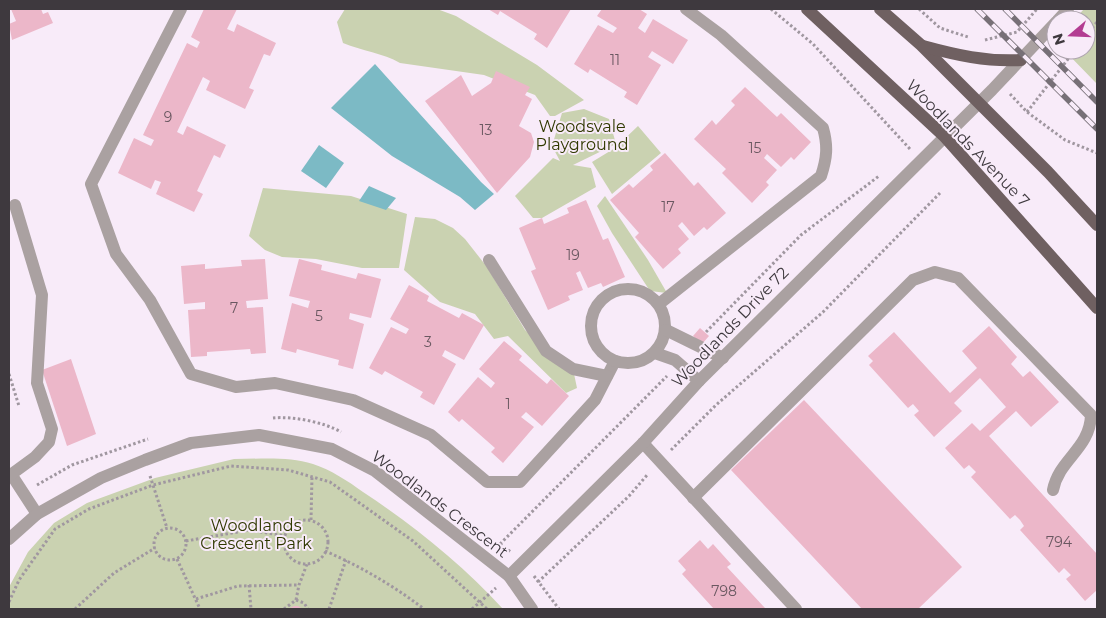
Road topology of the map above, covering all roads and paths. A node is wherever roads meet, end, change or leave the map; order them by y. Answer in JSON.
{"nodes":[{"id":1,"x":181,"y":9,"type":"edge"},
{"id":2,"x":686,"y":9,"type":"edge"},
{"id":3,"x":771,"y":9,"type":"edge"},
{"id":4,"x":807,"y":9,"type":"edge"},
{"id":5,"x":880,"y":9,"type":"edge"},
{"id":6,"x":1037,"y":9,"type":"edge"},
{"id":7,"x":1046,"y":33,"type":"edge"},
{"id":8,"x":979,"y":41,"type":"dead end"},
{"id":9,"x":921,"y":45,"type":"junction"},
{"id":10,"x":1021,"y":60,"type":"junction"},
{"id":11,"x":1068,"y":60,"type":"edge"},
{"id":12,"x":977,"y":103,"type":"junction"},
{"id":13,"x":1028,"y":112,"type":"dead end"},
{"id":14,"x":944,"y":136,"type":"junction"},
{"id":15,"x":911,"y":150,"type":"dead end"},
{"id":16,"x":940,"y":193,"type":"dead end"},
{"id":17,"x":15,"y":205,"type":"dead end"},
{"id":18,"x":1097,"y":225,"type":"edge"},
{"id":19,"x":489,"y":260,"type":"dead end"},
{"id":20,"x":659,"y":304,"type":"junction"},
{"id":21,"x":1097,"y":308,"type":"edge"},
{"id":22,"x":666,"y":330,"type":"junction"},
{"id":23,"x":655,"y":353,"type":"junction"},
{"id":24,"x":723,"y":358,"type":"junction"},
{"id":25,"x":614,"y":361,"type":"junction"},
{"id":26,"x":9,"y":374,"type":"edge"},
{"id":27,"x":607,"y":376,"type":"junction"},
{"id":28,"x":699,"y":380,"type":"junction"},
{"id":29,"x":19,"y":406,"type":"dead end"},
{"id":30,"x":263,"y":419,"type":"dead end"},
{"id":31,"x":158,"y":436,"type":"dead end"},
{"id":32,"x":349,"y":437,"type":"dead end"},
{"id":33,"x":643,"y":442,"type":"junction"},
{"id":34,"x":145,"y":460,"type":"junction"},
{"id":35,"x":660,"y":461,"type":"junction"},
{"id":36,"x":10,"y":475,"type":"edge"},
{"id":37,"x":312,"y":476,"type":"junction"},
{"id":38,"x":153,"y":485,"type":"junction"},
{"id":39,"x":1053,"y":490,"type":"dead end"},
{"id":40,"x":23,"y":494,"type":"junction"},
{"id":41,"x":693,"y":498,"type":"junction"},
{"id":42,"x":37,"y":514,"type":"junction"},
{"id":43,"x":311,"y":520,"type":"junction"},
{"id":44,"x":167,"y":528,"type":"junction"},
{"id":45,"x":285,"y":536,"type":"junction"},
{"id":46,"x":9,"y":539,"type":"edge"},
{"id":47,"x":493,"y":539,"type":"dead end"},
{"id":48,"x":186,"y":542,"type":"junction"},
{"id":49,"x":155,"y":548,"type":"junction"},
{"id":50,"x":326,"y":551,"type":"junction"},
{"id":51,"x":177,"y":559,"type":"junction"},
{"id":52,"x":346,"y":560,"type":"junction"},
{"id":53,"x":523,"y":561,"type":"junction"},
{"id":54,"x":307,"y":564,"type":"junction"},
{"id":55,"x":509,"y":576,"type":"junction"},
{"id":56,"x":538,"y":582,"type":"junction"},
{"id":57,"x":249,"y":585,"type":"junction"},
{"id":58,"x":299,"y":585,"type":"junction"},
{"id":59,"x":196,"y":599,"type":"junction"},
{"id":60,"x":296,"y":600,"type":"junction"},
{"id":61,"x":9,"y":602,"type":"edge"},
{"id":62,"x":480,"y":602,"type":"junction"},
{"id":63,"x":421,"y":608,"type":"edge"},
{"id":64,"x":75,"y":609,"type":"edge"},
{"id":65,"x":200,"y":609,"type":"edge"},
{"id":66,"x":252,"y":609,"type":"edge"},
{"id":67,"x":284,"y":609,"type":"edge"},
{"id":68,"x":308,"y":609,"type":"edge"},
{"id":69,"x":329,"y":609,"type":"edge"},
{"id":70,"x":472,"y":609,"type":"edge"},
{"id":71,"x":487,"y":609,"type":"edge"},
{"id":72,"x":532,"y":609,"type":"edge"},
{"id":73,"x":559,"y":609,"type":"edge"},
{"id":74,"x":796,"y":609,"type":"edge"}],
"edges":[{"from":1,"to":27,"type":"street"},
{"from":2,"to":20,"type":"street"},
{"from":3,"to":15,"type":"path"},
{"from":4,"to":14,"type":"main road","name":"Woodlands Avenue 7"},
{"from":5,"to":9,"type":"main road","name":"Woodlands Avenue 7"},
{"from":6,"to":8,"type":"path"},
{"from":7,"to":10,"type":"street","name":"Woodlands Drive 72"},
{"from":9,"to":10,"type":"main road"},
{"from":9,"to":12,"type":"main road","name":"Woodlands Avenue 7"},
{"from":10,"to":12,"type":"street","name":"Woodlands Drive 72"},
{"from":11,"to":13,"type":"path"},
{"from":12,"to":14,"type":"street","name":"Woodlands Drive 72"},
{"from":12,"to":18,"type":"main road","name":"Woodlands Avenue 7"},
{"from":14,"to":21,"type":"main road","name":"Woodlands Avenue 7"},
{"from":14,"to":24,"type":"street","name":"Woodlands Drive 72"},
{"from":16,"to":35,"type":"path"},
{"from":17,"to":36,"type":"street"},
{"from":19,"to":27,"type":"street"},
{"from":20,"to":22,"type":"street"},
{"from":20,"to":25,"type":"street"},
{"from":22,"to":23,"type":"street"},
{"from":22,"to":24,"type":"street"},
{"from":23,"to":25,"type":"street"},
{"from":23,"to":28,"type":"street"},
{"from":24,"to":28,"type":"street","name":"Woodlands Drive 72"},
{"from":25,"to":27,"type":"street"},
{"from":26,"to":29,"type":"path"},
{"from":28,"to":33,"type":"street","name":"Woodlands Drive 72"},
{"from":30,"to":32,"type":"path"},
{"from":31,"to":40,"type":"path"},
{"from":33,"to":35,"type":"street"},
{"from":33,"to":53,"type":"street","name":"Woodlands Drive 72"},
{"from":34,"to":38,"type":"path"},
{"from":34,"to":42,"type":"street","name":"Woodlands Crescent"},
{"from":34,"to":55,"type":"street","name":"Woodlands Crescent"},
{"from":35,"to":41,"type":"street"},
{"from":35,"to":56,"type":"path"},
{"from":36,"to":40,"type":"street"},
{"from":37,"to":38,"type":"path"},
{"from":37,"to":43,"type":"path"},
{"from":37,"to":62,"type":"path"},
{"from":38,"to":44,"type":"path"},
{"from":38,"to":61,"type":"path"},
{"from":39,"to":41,"type":"street"},
{"from":40,"to":42,"type":"street"},
{"from":41,"to":74,"type":"street"},
{"from":42,"to":46,"type":"street","name":"Woodlands Crescent"},
{"from":43,"to":45,"type":"path"},
{"from":43,"to":50,"type":"path"},
{"from":44,"to":48,"type":"path"},
{"from":44,"to":49,"type":"path"},
{"from":45,"to":48,"type":"path"},
{"from":45,"to":54,"type":"path"},
{"from":47,"to":53,"type":"path"},
{"from":48,"to":51,"type":"path"},
{"from":49,"to":51,"type":"path"},
{"from":49,"to":64,"type":"path"},
{"from":50,"to":52,"type":"path"},
{"from":50,"to":54,"type":"path"},
{"from":51,"to":59,"type":"path"},
{"from":52,"to":63,"type":"path"},
{"from":52,"to":69,"type":"path"},
{"from":53,"to":55,"type":"street","name":"Woodlands Drive 72"},
{"from":53,"to":56,"type":"path"},
{"from":54,"to":58,"type":"path"},
{"from":55,"to":62,"type":"path"},
{"from":55,"to":72,"type":"street","name":"Woodlands Crescent"},
{"from":56,"to":73,"type":"path"},
{"from":57,"to":58,"type":"path"},
{"from":57,"to":59,"type":"path"},
{"from":57,"to":66,"type":"path"},
{"from":58,"to":60,"type":"path"},
{"from":59,"to":65,"type":"path"},
{"from":60,"to":67,"type":"path"},
{"from":60,"to":68,"type":"path"},
{"from":62,"to":70,"type":"path"},
{"from":62,"to":71,"type":"path"}]}
